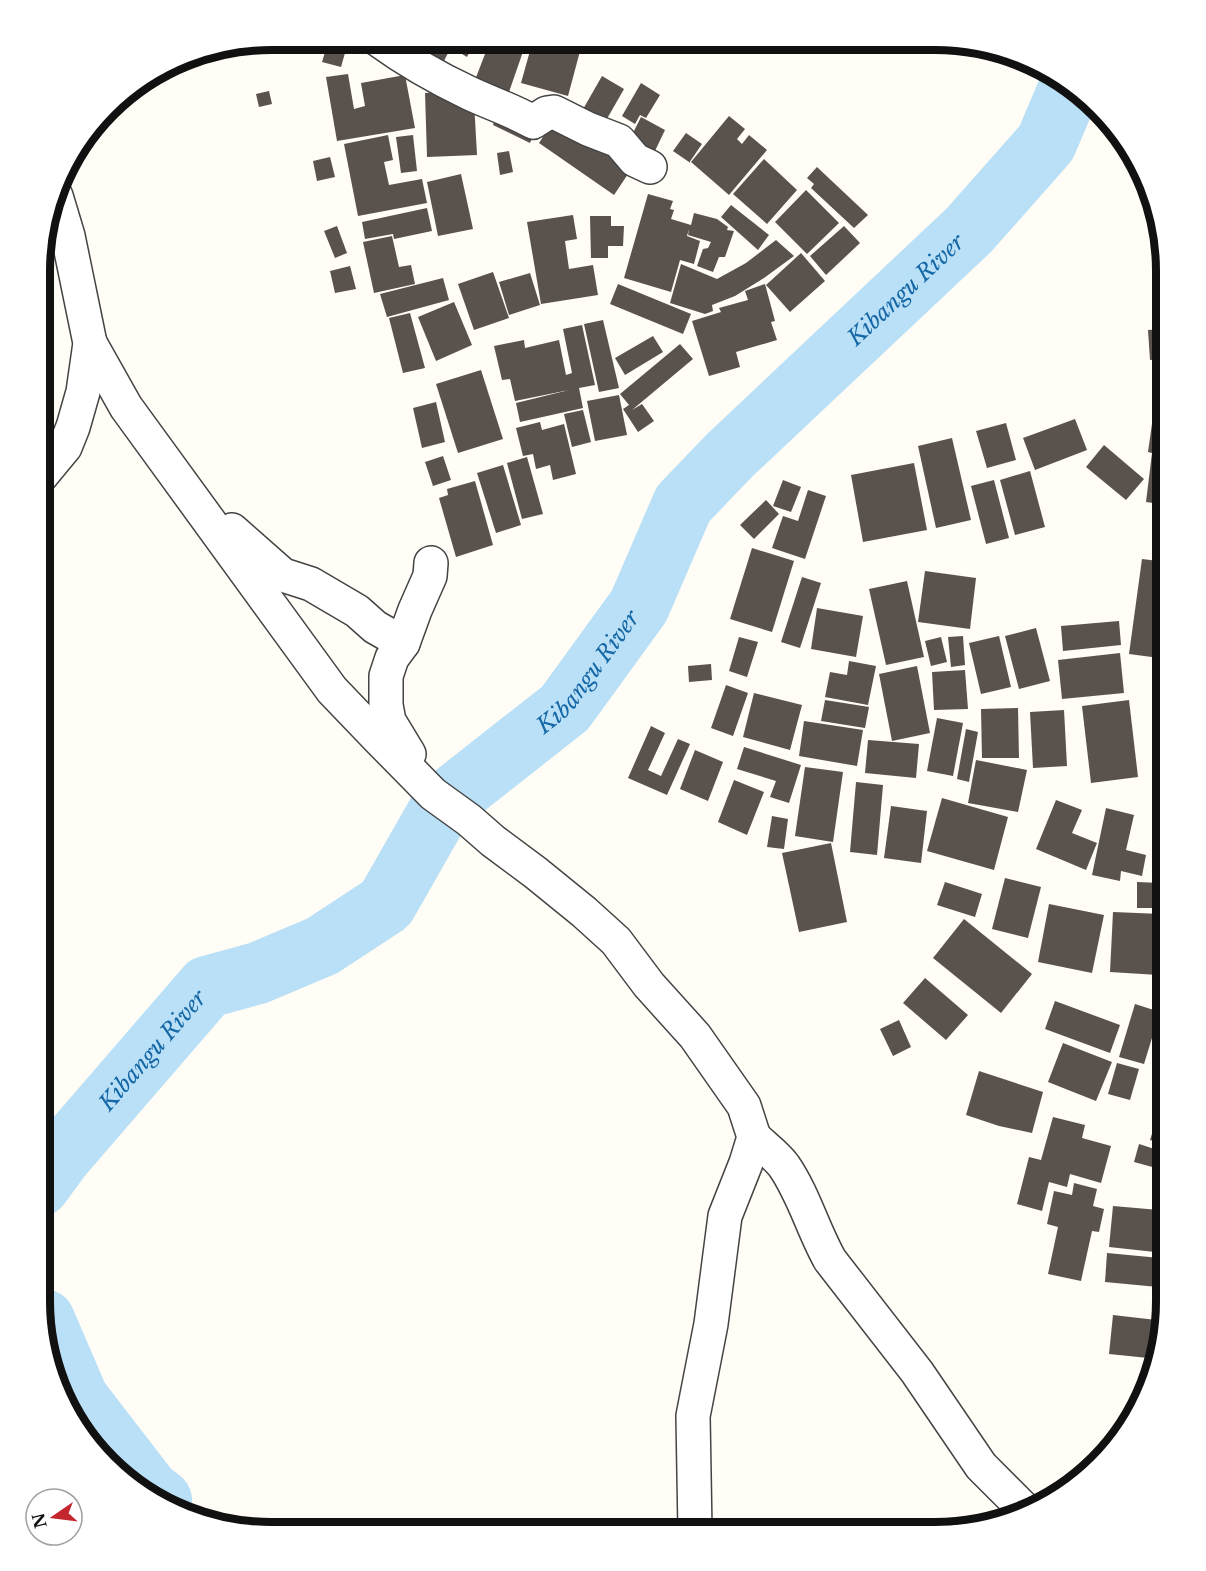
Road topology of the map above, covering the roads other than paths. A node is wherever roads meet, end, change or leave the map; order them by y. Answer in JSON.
{"nodes":[{"id":1,"x":394,"y":50,"type":"edge"},
{"id":2,"x":650,"y":167,"type":"dead end"},
{"id":3,"x":59,"y":206,"type":"edge"},
{"id":4,"x":90,"y":343,"type":"junction"},
{"id":5,"x":50,"y":465,"type":"edge"},
{"id":6,"x":188,"y":491,"type":"junction"},
{"id":7,"x":432,"y":563,"type":"dead end"},
{"id":8,"x":403,"y":643,"type":"junction"},
{"id":9,"x":433,"y":794,"type":"junction"},
{"id":10,"x":754,"y":1137,"type":"junction"},
{"id":11,"x":1020,"y":1505,"type":"edge"},
{"id":12,"x":695,"y":1522,"type":"edge"}],
"edges":[{"from":1,"to":2,"type":"street"},
{"from":3,"to":4,"type":"street"},
{"from":4,"to":5,"type":"street"},
{"from":4,"to":6,"type":"street"},
{"from":6,"to":8,"type":"street"},
{"from":6,"to":9,"type":"street"},
{"from":7,"to":8,"type":"street"},
{"from":8,"to":9,"type":"street"},
{"from":9,"to":10,"type":"street"},
{"from":10,"to":11,"type":"street"},
{"from":10,"to":12,"type":"street"}]}
